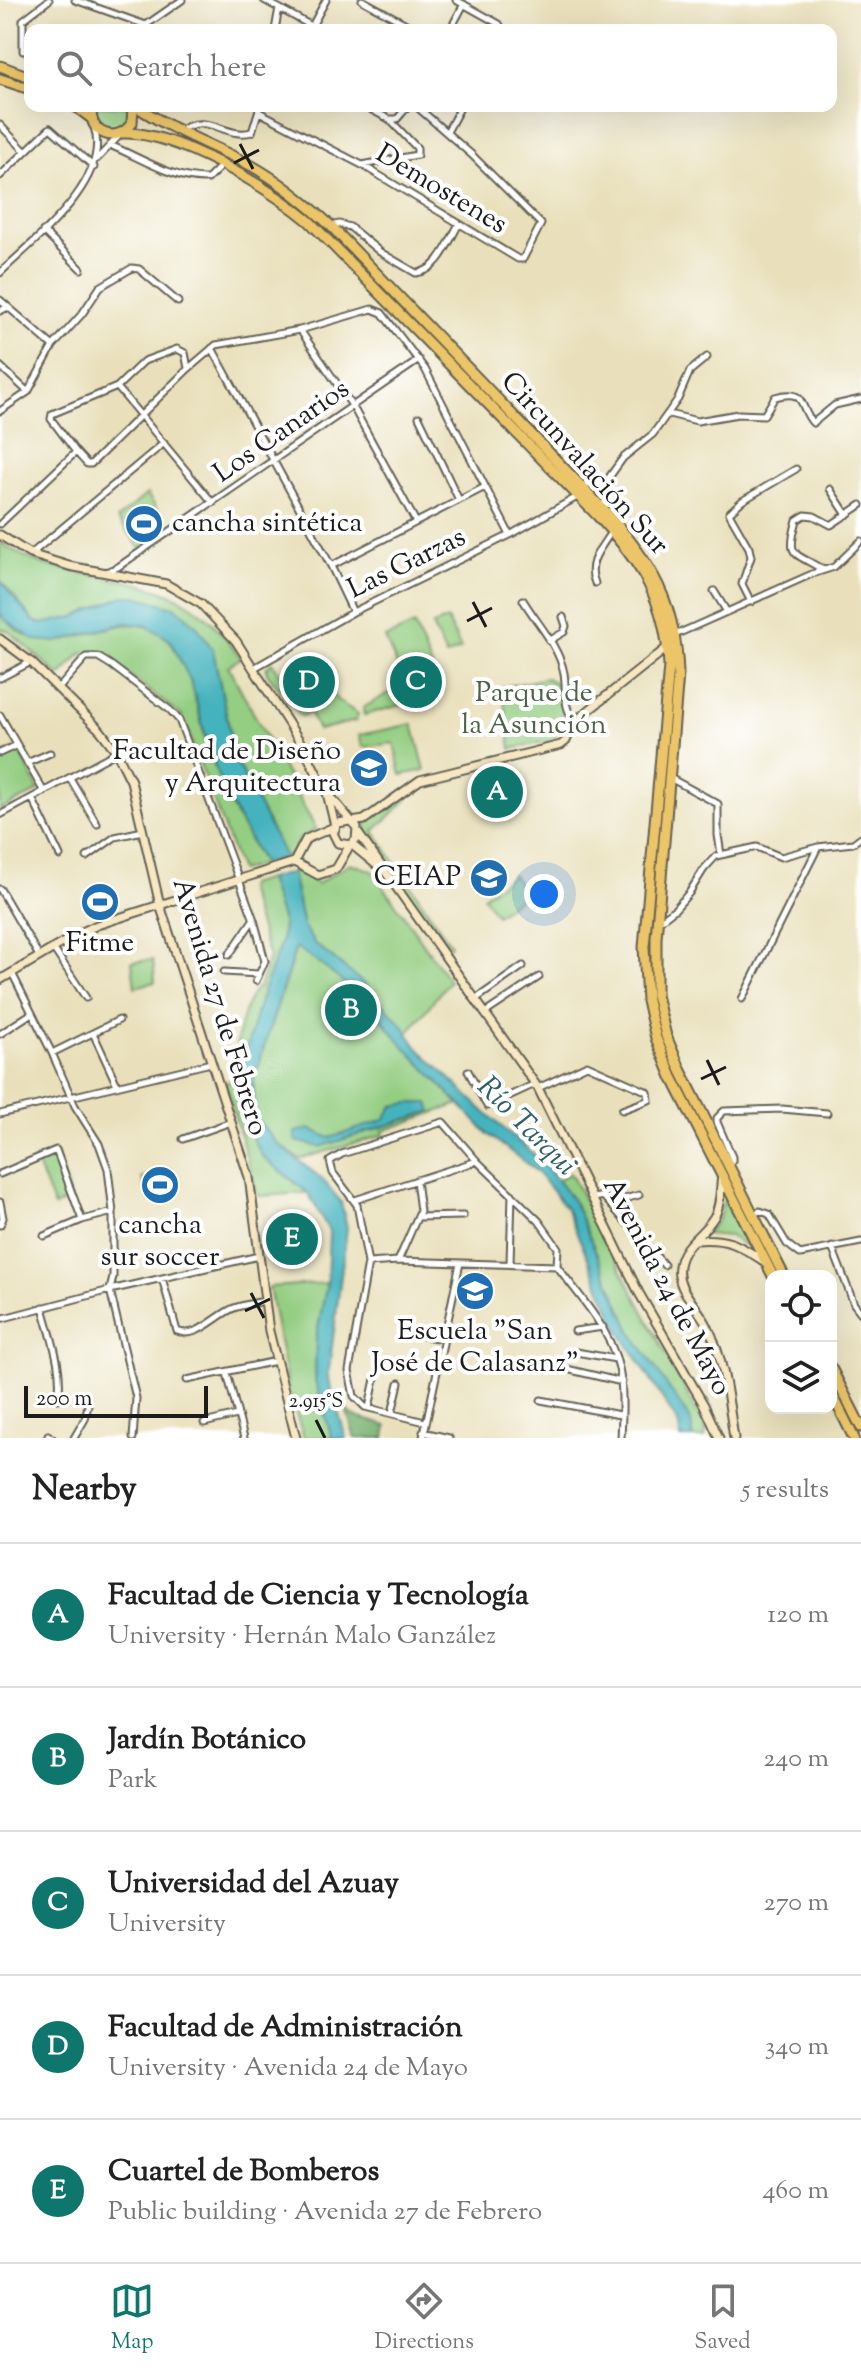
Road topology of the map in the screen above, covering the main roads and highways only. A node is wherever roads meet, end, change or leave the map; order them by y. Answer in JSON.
{"nodes":[{"id":1,"x":0,"y":66,"type":"edge"},
{"id":2,"x":24,"y":75,"type":"edge"},
{"id":3,"x":0,"y":79,"type":"edge"},
{"id":4,"x":24,"y":87,"type":"edge"},
{"id":5,"x":82,"y":112,"type":"edge"},
{"id":6,"x":92,"y":112,"type":"edge"},
{"id":7,"x":133,"y":112,"type":"edge"},
{"id":8,"x":144,"y":112,"type":"edge"},
{"id":9,"x":91,"y":120,"type":"junction"},
{"id":10,"x":121,"y":134,"type":"junction"},
{"id":11,"x":770,"y":1270,"type":"edge"},
{"id":12,"x":781,"y":1270,"type":"edge"},
{"id":13,"x":837,"y":1380,"type":"edge"},
{"id":14,"x":837,"y":1404,"type":"edge"},
{"id":15,"x":861,"y":1427,"type":"edge"},
{"id":16,"x":854,"y":1438,"type":"edge"}],
"edges":[{"from":1,"to":2,"type":"highway"},
{"from":3,"to":4,"type":"highway"},
{"from":5,"to":9,"type":"highway"},
{"from":6,"to":9,"type":"highway"},
{"from":7,"to":10,"type":"highway"},
{"from":8,"to":12,"type":"highway","name":"Circunvalación Sur"},
{"from":9,"to":10,"type":"highway","name":"Circunvalación Sur"},
{"from":10,"to":11,"type":"highway","name":"Circunvalación Sur"},
{"from":13,"to":15,"type":"highway"},
{"from":14,"to":16,"type":"highway"}]}
